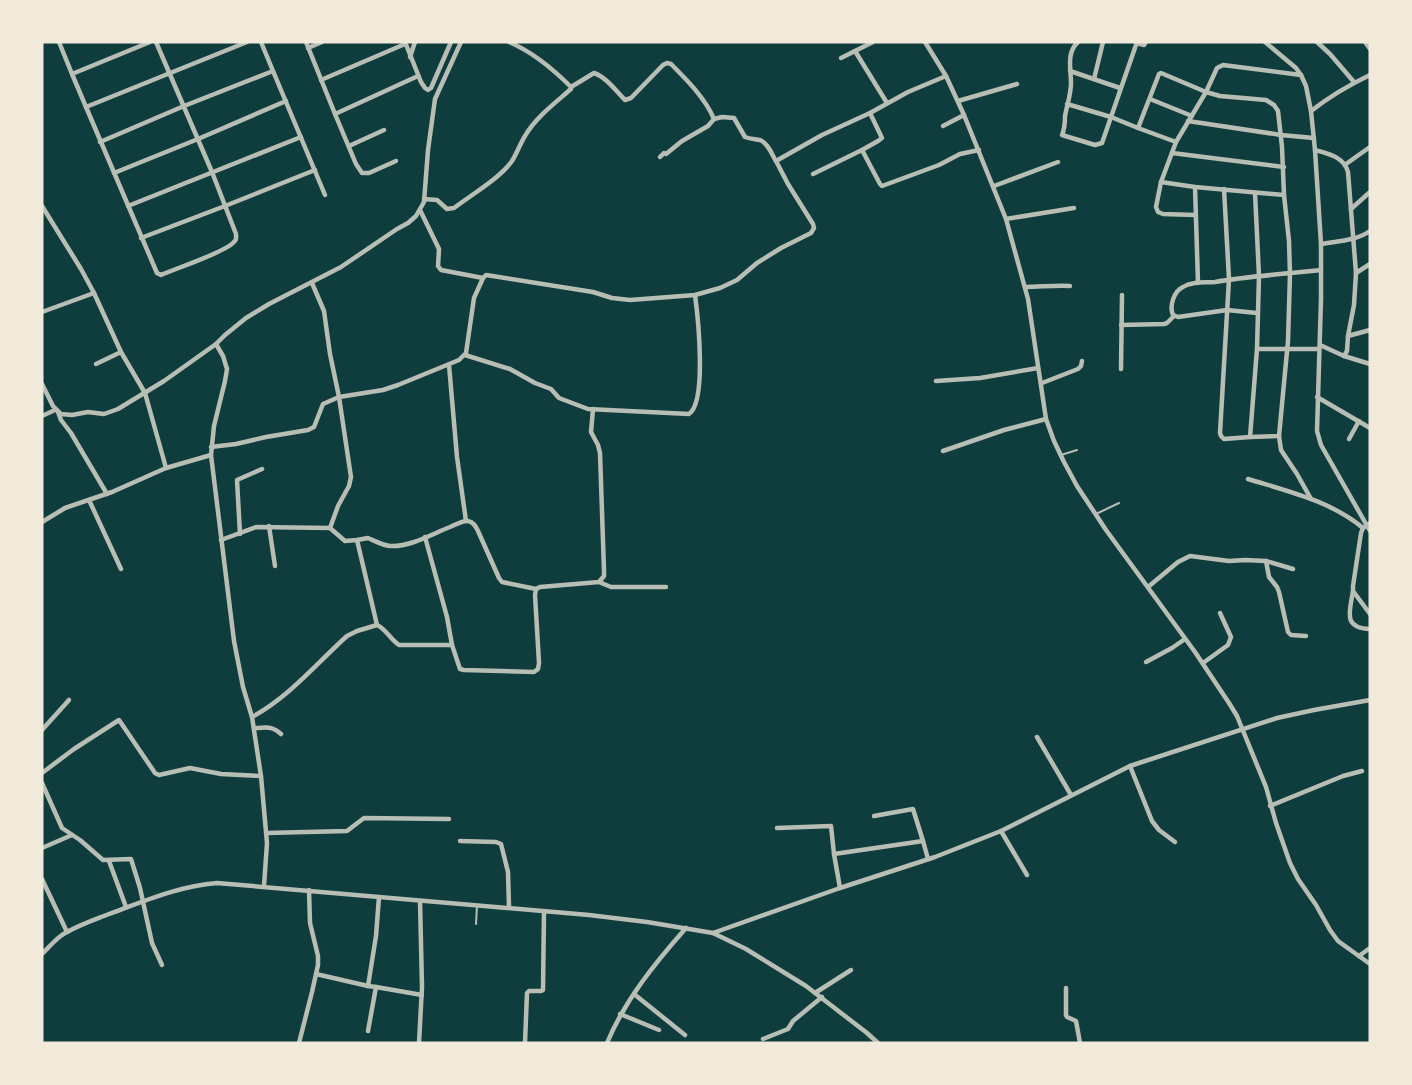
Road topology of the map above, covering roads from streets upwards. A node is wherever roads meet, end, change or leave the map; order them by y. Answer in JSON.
{"nodes":[{"id":1,"x":59,"y":42,"type":"edge"},
{"id":2,"x":150,"y":42,"type":"edge"},
{"id":3,"x":156,"y":42,"type":"edge"},
{"id":4,"x":247,"y":42,"type":"edge"},
{"id":5,"x":261,"y":42,"type":"edge"},
{"id":6,"x":306,"y":42,"type":"edge"},
{"id":7,"x":322,"y":42,"type":"edge"},
{"id":8,"x":415,"y":42,"type":"edge"},
{"id":9,"x":451,"y":42,"type":"edge"},
{"id":10,"x":461,"y":42,"type":"edge"},
{"id":11,"x":509,"y":42,"type":"edge"},
{"id":12,"x":873,"y":42,"type":"edge"},
{"id":13,"x":924,"y":42,"type":"edge"},
{"id":14,"x":1078,"y":42,"type":"edge"},
{"id":15,"x":1103,"y":42,"type":"edge"},
{"id":16,"x":1146,"y":42,"type":"edge"},
{"id":17,"x":1265,"y":42,"type":"edge"},
{"id":18,"x":1317,"y":42,"type":"edge"},
{"id":19,"x":1365,"y":42,"type":"edge"},
{"id":20,"x":405,"y":43,"type":"edge"},
{"id":21,"x":1136,"y":43,"type":"edge"},
{"id":22,"x":308,"y":48,"type":"junction"},
{"id":23,"x":1370,"y":49,"type":"edge"},
{"id":24,"x":855,"y":51,"type":"junction"},
{"id":25,"x":410,"y":57,"type":"junction"},
{"id":26,"x":841,"y":58,"type":"dead end"},
{"id":27,"x":273,"y":71,"type":"junction"},
{"id":28,"x":1070,"y":71,"type":"junction"},
{"id":29,"x":170,"y":73,"type":"junction"},
{"id":30,"x":72,"y":74,"type":"junction"},
{"id":31,"x":1301,"y":75,"type":"junction"},
{"id":32,"x":1370,"y":75,"type":"edge"},
{"id":33,"x":418,"y":76,"type":"junction"},
{"id":34,"x":946,"y":76,"type":"junction"},
{"id":35,"x":1094,"y":79,"type":"junction"},
{"id":36,"x":321,"y":80,"type":"junction"},
{"id":37,"x":1354,"y":82,"type":"junction"},
{"id":38,"x":1017,"y":84,"type":"dead end"},
{"id":39,"x":571,"y":87,"type":"junction"},
{"id":40,"x":1120,"y":88,"type":"junction"},
{"id":41,"x":1206,"y":92,"type":"junction"},
{"id":42,"x":1150,"y":99,"type":"junction"},
{"id":43,"x":286,"y":101,"type":"junction"},
{"id":44,"x":958,"y":101,"type":"junction"},
{"id":45,"x":887,"y":103,"type":"junction"},
{"id":46,"x":1067,"y":104,"type":"junction"},
{"id":47,"x":184,"y":106,"type":"junction"},
{"id":48,"x":86,"y":107,"type":"junction"},
{"id":49,"x":1311,"y":111,"type":"junction"},
{"id":50,"x":870,"y":113,"type":"junction"},
{"id":51,"x":335,"y":114,"type":"junction"},
{"id":52,"x":964,"y":116,"type":"junction"},
{"id":53,"x":1111,"y":117,"type":"junction"},
{"id":54,"x":1190,"y":118,"type":"junction"},
{"id":55,"x":714,"y":119,"type":"junction"},
{"id":56,"x":943,"y":126,"type":"dead end"},
{"id":57,"x":1138,"y":128,"type":"junction"},
{"id":58,"x":384,"y":130,"type":"dead end"},
{"id":59,"x":1281,"y":135,"type":"junction"},
{"id":60,"x":301,"y":137,"type":"junction"},
{"id":61,"x":1314,"y":138,"type":"junction"},
{"id":62,"x":198,"y":139,"type":"junction"},
{"id":63,"x":100,"y":142,"type":"junction"},
{"id":64,"x":1176,"y":142,"type":"junction"},
{"id":65,"x":349,"y":146,"type":"junction"},
{"id":66,"x":1370,"y":147,"type":"edge"},
{"id":67,"x":862,"y":150,"type":"junction"},
{"id":68,"x":979,"y":150,"type":"junction"},
{"id":69,"x":1315,"y":150,"type":"junction"},
{"id":70,"x":1172,"y":153,"type":"junction"},
{"id":71,"x":660,"y":157,"type":"dead end"},
{"id":72,"x":396,"y":161,"type":"dead end"},
{"id":73,"x":776,"y":161,"type":"junction"},
{"id":74,"x":1058,"y":162,"type":"dead end"},
{"id":75,"x":1346,"y":164,"type":"junction"},
{"id":76,"x":1284,"y":167,"type":"junction"},
{"id":77,"x":315,"y":170,"type":"junction"},
{"id":78,"x":114,"y":172,"type":"junction"},
{"id":79,"x":212,"y":172,"type":"junction"},
{"id":80,"x":813,"y":174,"type":"dead end"},
{"id":81,"x":1161,"y":182,"type":"junction"},
{"id":82,"x":994,"y":186,"type":"junction"},
{"id":83,"x":1195,"y":187,"type":"junction"},
{"id":84,"x":1224,"y":189,"type":"junction"},
{"id":85,"x":1370,"y":192,"type":"edge"},
{"id":86,"x":1255,"y":193,"type":"junction"},
{"id":87,"x":325,"y":195,"type":"dead end"},
{"id":88,"x":1284,"y":195,"type":"junction"},
{"id":89,"x":424,"y":199,"type":"junction"},
{"id":90,"x":42,"y":206,"type":"edge"},
{"id":91,"x":128,"y":206,"type":"junction"},
{"id":92,"x":225,"y":206,"type":"junction"},
{"id":93,"x":1074,"y":208,"type":"dead end"},
{"id":94,"x":1351,"y":209,"type":"junction"},
{"id":95,"x":420,"y":210,"type":"junction"},
{"id":96,"x":1195,"y":215,"type":"junction"},
{"id":97,"x":1006,"y":219,"type":"junction"},
{"id":98,"x":1370,"y":231,"type":"edge"},
{"id":99,"x":141,"y":238,"type":"junction"},
{"id":100,"x":1353,"y":239,"type":"junction"},
{"id":101,"x":1321,"y":244,"type":"junction"},
{"id":102,"x":1370,"y":264,"type":"edge"},
{"id":103,"x":1321,"y":270,"type":"junction"},
{"id":104,"x":1356,"y":273,"type":"junction"},
{"id":105,"x":1290,"y":274,"type":"junction"},
{"id":106,"x":1259,"y":276,"type":"junction"},
{"id":107,"x":483,"y":278,"type":"junction"},
{"id":108,"x":1229,"y":279,"type":"junction"},
{"id":109,"x":312,"y":283,"type":"junction"},
{"id":110,"x":1198,"y":283,"type":"junction"},
{"id":111,"x":1070,"y":286,"type":"dead end"},
{"id":112,"x":1025,"y":287,"type":"junction"},
{"id":113,"x":94,"y":293,"type":"junction"},
{"id":114,"x":695,"y":295,"type":"junction"},
{"id":115,"x":1122,"y":295,"type":"dead end"},
{"id":116,"x":1227,"y":310,"type":"junction"},
{"id":117,"x":42,"y":312,"type":"edge"},
{"id":118,"x":1257,"y":313,"type":"junction"},
{"id":119,"x":1174,"y":316,"type":"junction"},
{"id":120,"x":1121,"y":325,"type":"junction"},
{"id":121,"x":1370,"y":330,"type":"edge"},
{"id":122,"x":1348,"y":336,"type":"junction"},
{"id":123,"x":216,"y":344,"type":"junction"},
{"id":124,"x":1320,"y":347,"type":"junction"},
{"id":125,"x":1257,"y":349,"type":"junction"},
{"id":126,"x":1288,"y":349,"type":"junction"},
{"id":127,"x":121,"y":352,"type":"junction"},
{"id":128,"x":465,"y":355,"type":"junction"},
{"id":129,"x":1344,"y":356,"type":"junction"},
{"id":130,"x":1082,"y":361,"type":"dead end"},
{"id":131,"x":96,"y":364,"type":"dead end"},
{"id":132,"x":1370,"y":364,"type":"edge"},
{"id":133,"x":449,"y":365,"type":"junction"},
{"id":134,"x":1038,"y":368,"type":"junction"},
{"id":135,"x":1121,"y":369,"type":"dead end"},
{"id":136,"x":936,"y":381,"type":"dead end"},
{"id":137,"x":1042,"y":383,"type":"junction"},
{"id":138,"x":42,"y":384,"type":"edge"},
{"id":139,"x":145,"y":393,"type":"junction"},
{"id":140,"x":339,"y":397,"type":"junction"},
{"id":141,"x":1317,"y":397,"type":"junction"},
{"id":142,"x":593,"y":409,"type":"junction"},
{"id":143,"x":57,"y":411,"type":"junction"},
{"id":144,"x":42,"y":416,"type":"edge"},
{"id":145,"x":1046,"y":419,"type":"junction"},
{"id":146,"x":1359,"y":421,"type":"junction"},
{"id":147,"x":1370,"y":428,"type":"edge"},
{"id":148,"x":1279,"y":436,"type":"junction"},
{"id":149,"x":1250,"y":437,"type":"junction"},
{"id":150,"x":1350,"y":439,"type":"dead end"},
{"id":151,"x":211,"y":447,"type":"junction"},
{"id":152,"x":943,"y":451,"type":"dead end"},
{"id":153,"x":211,"y":455,"type":"junction"},
{"id":154,"x":166,"y":468,"type":"junction"},
{"id":155,"x":262,"y":469,"type":"dead end"},
{"id":156,"x":1248,"y":479,"type":"dead end"},
{"id":157,"x":107,"y":494,"type":"junction"},
{"id":158,"x":1311,"y":499,"type":"junction"},
{"id":159,"x":88,"y":500,"type":"junction"},
{"id":160,"x":466,"y":521,"type":"junction"},
{"id":161,"x":42,"y":522,"type":"edge"},
{"id":162,"x":1367,"y":525,"type":"edge"},
{"id":163,"x":269,"y":526,"type":"junction"},
{"id":164,"x":330,"y":528,"type":"junction"},
{"id":165,"x":1370,"y":531,"type":"edge"},
{"id":166,"x":240,"y":534,"type":"junction"},
{"id":167,"x":425,"y":537,"type":"junction"},
{"id":168,"x":221,"y":540,"type":"junction"},
{"id":169,"x":357,"y":540,"type":"junction"},
{"id":170,"x":1266,"y":561,"type":"junction"},
{"id":171,"x":275,"y":566,"type":"dead end"},
{"id":172,"x":121,"y":569,"type":"dead end"},
{"id":173,"x":1293,"y":569,"type":"dead end"},
{"id":174,"x":599,"y":582,"type":"junction"},
{"id":175,"x":666,"y":587,"type":"dead end"},
{"id":176,"x":1148,"y":587,"type":"junction"},
{"id":177,"x":536,"y":590,"type":"junction"},
{"id":178,"x":1353,"y":591,"type":"junction"},
{"id":179,"x":1368,"y":606,"type":"edge"},
{"id":180,"x":1220,"y":613,"type":"dead end"},
{"id":181,"x":1370,"y":614,"type":"edge"},
{"id":182,"x":377,"y":625,"type":"junction"},
{"id":183,"x":1370,"y":629,"type":"edge"},
{"id":184,"x":1306,"y":636,"type":"dead end"},
{"id":185,"x":1185,"y":639,"type":"junction"},
{"id":186,"x":452,"y":645,"type":"junction"},
{"id":187,"x":1146,"y":663,"type":"dead end"},
{"id":188,"x":1203,"y":663,"type":"junction"},
{"id":189,"x":69,"y":700,"type":"dead end"},
{"id":190,"x":1370,"y":700,"type":"edge"},
{"id":191,"x":252,"y":717,"type":"junction"},
{"id":192,"x":254,"y":728,"type":"junction"},
{"id":193,"x":1242,"y":729,"type":"junction"},
{"id":194,"x":42,"y":730,"type":"edge"},
{"id":195,"x":281,"y":734,"type":"dead end"},
{"id":196,"x":1037,"y":737,"type":"dead end"},
{"id":197,"x":1130,"y":766,"type":"junction"},
{"id":198,"x":1362,"y":771,"type":"dead end"},
{"id":199,"x":42,"y":773,"type":"edge"},
{"id":200,"x":261,"y":776,"type":"junction"},
{"id":201,"x":42,"y":783,"type":"edge"},
{"id":202,"x":1071,"y":795,"type":"junction"},
{"id":203,"x":1270,"y":806,"type":"junction"},
{"id":204,"x":874,"y":816,"type":"dead end"},
{"id":205,"x":449,"y":819,"type":"dead end"},
{"id":206,"x":777,"y":828,"type":"dead end"},
{"id":207,"x":1001,"y":831,"type":"junction"},
{"id":208,"x":266,"y":833,"type":"junction"},
{"id":209,"x":72,"y":835,"type":"junction"},
{"id":210,"x":460,"y":841,"type":"dead end"},
{"id":211,"x":923,"y":841,"type":"junction"},
{"id":212,"x":1175,"y":843,"type":"dead end"},
{"id":213,"x":42,"y":848,"type":"edge"},
{"id":214,"x":834,"y":854,"type":"junction"},
{"id":215,"x":928,"y":859,"type":"junction"},
{"id":216,"x":109,"y":861,"type":"junction"},
{"id":217,"x":1028,"y":875,"type":"dead end"},
{"id":218,"x":42,"y":879,"type":"edge"},
{"id":219,"x":264,"y":886,"type":"junction"},
{"id":220,"x":840,"y":888,"type":"junction"},
{"id":221,"x":309,"y":890,"type":"junction"},
{"id":222,"x":379,"y":897,"type":"junction"},
{"id":223,"x":143,"y":901,"type":"junction"},
{"id":224,"x":420,"y":901,"type":"junction"},
{"id":225,"x":126,"y":907,"type":"junction"},
{"id":226,"x":509,"y":907,"type":"junction"},
{"id":227,"x":544,"y":911,"type":"junction"},
{"id":228,"x":686,"y":928,"type":"junction"},
{"id":229,"x":67,"y":932,"type":"junction"},
{"id":230,"x":713,"y":933,"type":"junction"},
{"id":231,"x":1370,"y":948,"type":"edge"},
{"id":232,"x":42,"y":954,"type":"edge"},
{"id":233,"x":1359,"y":956,"type":"junction"},
{"id":234,"x":1370,"y":964,"type":"edge"},
{"id":235,"x":162,"y":965,"type":"dead end"},
{"id":236,"x":851,"y":970,"type":"dead end"},
{"id":237,"x":315,"y":974,"type":"junction"},
{"id":238,"x":368,"y":986,"type":"junction"},
{"id":239,"x":376,"y":987,"type":"junction"},
{"id":240,"x":1066,"y":988,"type":"dead end"},
{"id":241,"x":815,"y":993,"type":"junction"},
{"id":242,"x":422,"y":994,"type":"junction"},
{"id":243,"x":634,"y":994,"type":"junction"},
{"id":244,"x":822,"y":998,"type":"junction"},
{"id":245,"x":620,"y":1014,"type":"junction"},
{"id":246,"x":659,"y":1030,"type":"dead end"},
{"id":247,"x":368,"y":1031,"type":"dead end"},
{"id":248,"x":685,"y":1035,"type":"dead end"},
{"id":249,"x":763,"y":1039,"type":"dead end"},
{"id":250,"x":299,"y":1043,"type":"edge"},
{"id":251,"x":418,"y":1043,"type":"edge"},
{"id":252,"x":525,"y":1043,"type":"edge"},
{"id":253,"x":607,"y":1043,"type":"edge"},
{"id":254,"x":878,"y":1043,"type":"edge"},
{"id":255,"x":1080,"y":1043,"type":"edge"}],
"edges":[{"from":1,"to":30,"type":"street"},
{"from":2,"to":30,"type":"street"},
{"from":3,"to":29,"type":"street"},
{"from":4,"to":29,"type":"street"},
{"from":5,"to":27,"type":"street"},
{"from":6,"to":22,"type":"street"},
{"from":7,"to":22,"type":"street"},
{"from":8,"to":25,"type":"street"},
{"from":9,"to":33,"type":"street"},
{"from":10,"to":89,"type":"street"},
{"from":11,"to":39,"type":"street"},
{"from":12,"to":24,"type":"street"},
{"from":13,"to":34,"type":"street"},
{"from":14,"to":28,"type":"street"},
{"from":15,"to":35,"type":"street"},
{"from":16,"to":21,"type":"street"},
{"from":17,"to":31,"type":"street"},
{"from":18,"to":37,"type":"street"},
{"from":19,"to":23,"type":"street"},
{"from":20,"to":25,"type":"street"},
{"from":20,"to":36,"type":"street"},
{"from":21,"to":40,"type":"street"},
{"from":22,"to":36,"type":"street"},
{"from":24,"to":26,"type":"street"},
{"from":24,"to":45,"type":"street"},
{"from":25,"to":33,"type":"street"},
{"from":27,"to":43,"type":"street"},
{"from":27,"to":47,"type":"street"},
{"from":28,"to":35,"type":"street"},
{"from":28,"to":46,"type":"street"},
{"from":29,"to":47,"type":"street"},
{"from":29,"to":48,"type":"street"},
{"from":30,"to":48,"type":"street"},
{"from":31,"to":41,"type":"street"},
{"from":31,"to":49,"type":"street"},
{"from":32,"to":37,"type":"street"},
{"from":33,"to":51,"type":"street"},
{"from":34,"to":44,"type":"street"},
{"from":34,"to":45,"type":"street"},
{"from":35,"to":40,"type":"street"},
{"from":36,"to":51,"type":"street"},
{"from":37,"to":49,"type":"street"},
{"from":38,"to":44,"type":"street"},
{"from":39,"to":55,"type":"street"},
{"from":39,"to":89,"type":"street"},
{"from":40,"to":53,"type":"street"},
{"from":41,"to":42,"type":"street"},
{"from":41,"to":54,"type":"street"},
{"from":41,"to":59,"type":"street"},
{"from":42,"to":54,"type":"street"},
{"from":42,"to":57,"type":"street"},
{"from":43,"to":60,"type":"street"},
{"from":43,"to":62,"type":"street"},
{"from":44,"to":52,"type":"street"},
{"from":45,"to":50,"type":"street"},
{"from":46,"to":53,"type":"street"},
{"from":46,"to":53,"type":"street"},
{"from":47,"to":62,"type":"street"},
{"from":47,"to":63,"type":"street"},
{"from":48,"to":63,"type":"street"},
{"from":49,"to":61,"type":"street"},
{"from":50,"to":67,"type":"street"},
{"from":50,"to":73,"type":"street"},
{"from":51,"to":65,"type":"street"},
{"from":52,"to":56,"type":"street"},
{"from":52,"to":68,"type":"street"},
{"from":53,"to":57,"type":"street"},
{"from":54,"to":59,"type":"street"},
{"from":54,"to":64,"type":"street"},
{"from":55,"to":71,"type":"street"},
{"from":55,"to":73,"type":"street"},
{"from":57,"to":64,"type":"street"},
{"from":58,"to":65,"type":"street"},
{"from":59,"to":61,"type":"street"},
{"from":59,"to":76,"type":"street"},
{"from":60,"to":77,"type":"street"},
{"from":60,"to":79,"type":"street"},
{"from":61,"to":69,"type":"street"},
{"from":62,"to":78,"type":"street"},
{"from":62,"to":79,"type":"street"},
{"from":63,"to":78,"type":"street"},
{"from":64,"to":70,"type":"street"},
{"from":65,"to":72,"type":"street"},
{"from":66,"to":75,"type":"street"},
{"from":67,"to":68,"type":"street"},
{"from":67,"to":80,"type":"street"},
{"from":68,"to":82,"type":"street"},
{"from":69,"to":75,"type":"street"},
{"from":69,"to":101,"type":"street"},
{"from":70,"to":76,"type":"street"},
{"from":70,"to":81,"type":"street"},
{"from":73,"to":114,"type":"street"},
{"from":74,"to":82,"type":"street"},
{"from":75,"to":94,"type":"street"},
{"from":76,"to":88,"type":"street"},
{"from":77,"to":87,"type":"street"},
{"from":77,"to":92,"type":"street"},
{"from":78,"to":91,"type":"street"},
{"from":79,"to":91,"type":"street"},
{"from":79,"to":92,"type":"street"},
{"from":81,"to":83,"type":"street"},
{"from":81,"to":96,"type":"street"},
{"from":82,"to":97,"type":"street"},
{"from":83,"to":84,"type":"street"},
{"from":83,"to":96,"type":"street"},
{"from":84,"to":86,"type":"street"},
{"from":84,"to":108,"type":"street"},
{"from":85,"to":94,"type":"street"},
{"from":86,"to":88,"type":"street"},
{"from":86,"to":106,"type":"street"},
{"from":88,"to":105,"type":"street"},
{"from":89,"to":95,"type":"street"},
{"from":90,"to":113,"type":"street"},
{"from":91,"to":99,"type":"street"},
{"from":92,"to":99,"type":"street"},
{"from":92,"to":99,"type":"street"},
{"from":93,"to":97,"type":"street"},
{"from":94,"to":100,"type":"street"},
{"from":95,"to":107,"type":"street"},
{"from":95,"to":109,"type":"street"},
{"from":96,"to":110,"type":"street"},
{"from":97,"to":112,"type":"street"},
{"from":98,"to":100,"type":"street"},
{"from":100,"to":101,"type":"street"},
{"from":100,"to":104,"type":"street"},
{"from":101,"to":103,"type":"street"},
{"from":102,"to":104,"type":"street"},
{"from":103,"to":105,"type":"street"},
{"from":103,"to":124,"type":"street"},
{"from":104,"to":122,"type":"street"},
{"from":105,"to":106,"type":"street"},
{"from":105,"to":126,"type":"street"},
{"from":106,"to":108,"type":"street"},
{"from":106,"to":118,"type":"street"},
{"from":107,"to":114,"type":"street"},
{"from":107,"to":128,"type":"street"},
{"from":108,"to":110,"type":"street"},
{"from":108,"to":116,"type":"street"},
{"from":109,"to":123,"type":"street"},
{"from":109,"to":140,"type":"street"},
{"from":110,"to":119,"type":"street"},
{"from":111,"to":112,"type":"street"},
{"from":112,"to":134,"type":"street"},
{"from":113,"to":117,"type":"street"},
{"from":113,"to":127,"type":"street"},
{"from":114,"to":142,"type":"street"},
{"from":115,"to":120,"type":"street"},
{"from":116,"to":118,"type":"street"},
{"from":116,"to":119,"type":"street"},
{"from":116,"to":149,"type":"street"},
{"from":118,"to":125,"type":"street"},
{"from":119,"to":120,"type":"street"},
{"from":120,"to":135,"type":"street"},
{"from":121,"to":122,"type":"street"},
{"from":122,"to":129,"type":"street"},
{"from":123,"to":139,"type":"street"},
{"from":123,"to":151,"type":"street"},
{"from":124,"to":126,"type":"street"},
{"from":124,"to":129,"type":"street"},
{"from":124,"to":141,"type":"street"},
{"from":125,"to":126,"type":"street"},
{"from":125,"to":149,"type":"street"},
{"from":126,"to":148,"type":"street"},
{"from":127,"to":131,"type":"street"},
{"from":127,"to":139,"type":"street"},
{"from":128,"to":133,"type":"street"},
{"from":128,"to":142,"type":"street"},
{"from":129,"to":132,"type":"street"},
{"from":130,"to":137,"type":"street"},
{"from":133,"to":140,"type":"street"},
{"from":133,"to":160,"type":"street"},
{"from":134,"to":136,"type":"street"},
{"from":134,"to":137,"type":"street"},
{"from":137,"to":145,"type":"street"},
{"from":138,"to":143,"type":"street"},
{"from":139,"to":143,"type":"street"},
{"from":139,"to":154,"type":"street"},
{"from":140,"to":151,"type":"street"},
{"from":140,"to":164,"type":"street"},
{"from":141,"to":146,"type":"street"},
{"from":141,"to":162,"type":"street"},
{"from":142,"to":174,"type":"street"},
{"from":143,"to":144,"type":"street"},
{"from":143,"to":157,"type":"street"},
{"from":145,"to":152,"type":"street"},
{"from":145,"to":176,"type":"street"},
{"from":146,"to":147,"type":"street"},
{"from":146,"to":150,"type":"street"},
{"from":148,"to":149,"type":"street"},
{"from":148,"to":158,"type":"street"},
{"from":151,"to":153,"type":"street"},
{"from":153,"to":154,"type":"street"},
{"from":153,"to":168,"type":"street"},
{"from":154,"to":157,"type":"street"},
{"from":155,"to":166,"type":"street"},
{"from":156,"to":158,"type":"street"},
{"from":157,"to":159,"type":"street"},
{"from":158,"to":162,"type":"street"},
{"from":159,"to":161,"type":"street"},
{"from":159,"to":172,"type":"street"},
{"from":160,"to":167,"type":"street"},
{"from":160,"to":177,"type":"street"},
{"from":162,"to":165,"type":"street"},
{"from":162,"to":178,"type":"street"},
{"from":163,"to":164,"type":"street"},
{"from":163,"to":166,"type":"street"},
{"from":163,"to":171,"type":"street"},
{"from":164,"to":169,"type":"street"},
{"from":166,"to":168,"type":"street"},
{"from":167,"to":169,"type":"street"},
{"from":167,"to":186,"type":"street"},
{"from":168,"to":191,"type":"street"},
{"from":169,"to":182,"type":"street"},
{"from":170,"to":173,"type":"street"},
{"from":170,"to":176,"type":"street"},
{"from":170,"to":184,"type":"street"},
{"from":174,"to":175,"type":"street"},
{"from":174,"to":177,"type":"street"},
{"from":176,"to":185,"type":"street"},
{"from":177,"to":186,"type":"street"},
{"from":178,"to":179,"type":"street"},
{"from":178,"to":183,"type":"street"},
{"from":179,"to":181,"type":"street"},
{"from":180,"to":188,"type":"street"},
{"from":182,"to":186,"type":"street"},
{"from":182,"to":191,"type":"street"},
{"from":185,"to":187,"type":"street"},
{"from":185,"to":188,"type":"street"},
{"from":188,"to":193,"type":"street"},
{"from":189,"to":194,"type":"street"},
{"from":190,"to":193,"type":"street"},
{"from":191,"to":192,"type":"street"},
{"from":192,"to":195,"type":"street"},
{"from":192,"to":200,"type":"street"},
{"from":193,"to":197,"type":"street"},
{"from":193,"to":203,"type":"street"},
{"from":196,"to":202,"type":"street"},
{"from":197,"to":202,"type":"street"},
{"from":197,"to":212,"type":"street"},
{"from":198,"to":203,"type":"street"},
{"from":199,"to":200,"type":"street"},
{"from":200,"to":208,"type":"street"},
{"from":201,"to":209,"type":"street"},
{"from":202,"to":207,"type":"street"},
{"from":203,"to":233,"type":"street"},
{"from":204,"to":211,"type":"street"},
{"from":205,"to":208,"type":"street"},
{"from":206,"to":214,"type":"street"},
{"from":207,"to":215,"type":"street"},
{"from":207,"to":217,"type":"street"},
{"from":208,"to":219,"type":"street"},
{"from":209,"to":213,"type":"street"},
{"from":209,"to":216,"type":"street"},
{"from":210,"to":226,"type":"street"},
{"from":211,"to":214,"type":"street"},
{"from":211,"to":215,"type":"street"},
{"from":214,"to":220,"type":"street"},
{"from":215,"to":220,"type":"street"},
{"from":216,"to":223,"type":"street"},
{"from":216,"to":225,"type":"street"},
{"from":218,"to":229,"type":"street"},
{"from":219,"to":221,"type":"street"},
{"from":219,"to":223,"type":"street"},
{"from":220,"to":230,"type":"street"},
{"from":221,"to":222,"type":"street"},
{"from":221,"to":237,"type":"street"},
{"from":222,"to":224,"type":"street"},
{"from":222,"to":238,"type":"street"},
{"from":223,"to":225,"type":"street"},
{"from":223,"to":235,"type":"street"},
{"from":224,"to":226,"type":"street"},
{"from":224,"to":242,"type":"street"},
{"from":225,"to":229,"type":"street"},
{"from":226,"to":227,"type":"street"},
{"from":227,"to":228,"type":"street"},
{"from":227,"to":252,"type":"street"},
{"from":228,"to":230,"type":"street"},
{"from":228,"to":243,"type":"street"},
{"from":229,"to":232,"type":"street"},
{"from":230,"to":241,"type":"street"},
{"from":231,"to":233,"type":"street"},
{"from":233,"to":234,"type":"street"},
{"from":236,"to":241,"type":"street"},
{"from":237,"to":238,"type":"street"},
{"from":237,"to":250,"type":"street"},
{"from":238,"to":239,"type":"street"},
{"from":239,"to":242,"type":"street"},
{"from":239,"to":247,"type":"street"},
{"from":240,"to":255,"type":"street"},
{"from":241,"to":244,"type":"street"},
{"from":242,"to":251,"type":"street"},
{"from":243,"to":245,"type":"street"},
{"from":243,"to":248,"type":"street"},
{"from":244,"to":249,"type":"street"},
{"from":244,"to":254,"type":"street"},
{"from":245,"to":246,"type":"street"},
{"from":245,"to":253,"type":"street"}]}
